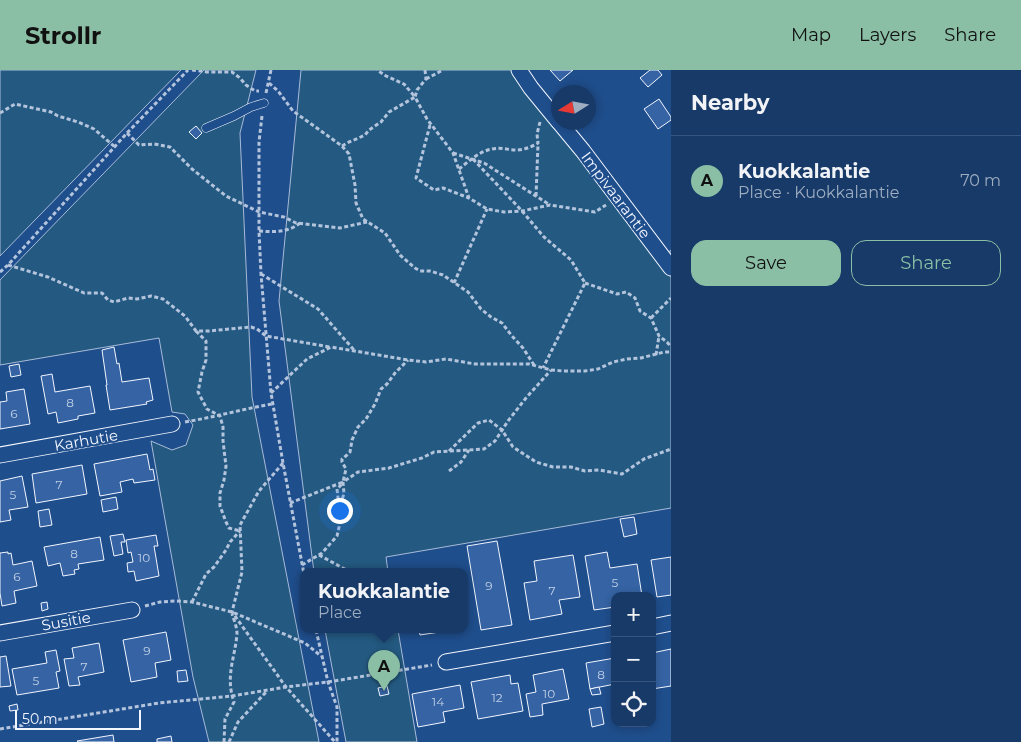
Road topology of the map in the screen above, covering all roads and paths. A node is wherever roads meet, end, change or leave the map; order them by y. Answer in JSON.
{"nodes":[{"id":1,"x":188,"y":70,"type":"edge"},
{"id":2,"x":192,"y":70,"type":"edge"},
{"id":3,"x":271,"y":70,"type":"edge"},
{"id":4,"x":377,"y":70,"type":"edge"},
{"id":5,"x":425,"y":70,"type":"edge"},
{"id":6,"x":443,"y":70,"type":"edge"},
{"id":7,"x":519,"y":70,"type":"edge"},
{"id":8,"x":426,"y":79,"type":"junction"},
{"id":9,"x":269,"y":82,"type":"junction"},
{"id":10,"x":267,"y":90,"type":"junction"},
{"id":11,"x":415,"y":97,"type":"junction"},
{"id":12,"x":264,"y":103,"type":"junction"},
{"id":13,"x":545,"y":105,"type":"junction"},
{"id":14,"x":551,"y":112,"type":"edge"},
{"id":15,"x":0,"y":113,"type":"edge"},
{"id":16,"x":431,"y":125,"type":"junction"},
{"id":17,"x":206,"y":128,"type":"dead end"},
{"id":18,"x":565,"y":130,"type":"edge"},
{"id":19,"x":126,"y":133,"type":"junction"},
{"id":20,"x":538,"y":143,"type":"junction"},
{"id":21,"x":342,"y":146,"type":"junction"},
{"id":22,"x":115,"y":147,"type":"junction"},
{"id":23,"x":453,"y":153,"type":"junction"},
{"id":24,"x":473,"y":159,"type":"junction"},
{"id":25,"x":459,"y":169,"type":"junction"},
{"id":26,"x":536,"y":196,"type":"junction"},
{"id":27,"x":469,"y":198,"type":"junction"},
{"id":28,"x":619,"y":198,"type":"junction"},
{"id":29,"x":550,"y":205,"type":"junction"},
{"id":30,"x":487,"y":209,"type":"junction"},
{"id":31,"x":522,"y":211,"type":"junction"},
{"id":32,"x":259,"y":212,"type":"junction"},
{"id":33,"x":367,"y":222,"type":"junction"},
{"id":34,"x":301,"y":223,"type":"junction"},
{"id":35,"x":259,"y":231,"type":"junction"},
{"id":36,"x":8,"y":265,"type":"junction"},
{"id":37,"x":671,"y":268,"type":"edge"},
{"id":38,"x":0,"y":272,"type":"edge"},
{"id":39,"x":261,"y":274,"type":"junction"},
{"id":40,"x":454,"y":283,"type":"junction"},
{"id":41,"x":585,"y":283,"type":"junction"},
{"id":42,"x":671,"y":298,"type":"edge"},
{"id":43,"x":651,"y":318,"type":"junction"},
{"id":44,"x":196,"y":331,"type":"junction"},
{"id":45,"x":266,"y":336,"type":"junction"},
{"id":46,"x":659,"y":336,"type":"junction"},
{"id":47,"x":331,"y":347,"type":"junction"},
{"id":48,"x":671,"y":347,"type":"edge"},
{"id":49,"x":355,"y":351,"type":"junction"},
{"id":50,"x":671,"y":352,"type":"edge"},
{"id":51,"x":656,"y":355,"type":"junction"},
{"id":52,"x":408,"y":360,"type":"junction"},
{"id":53,"x":535,"y":365,"type":"junction"},
{"id":54,"x":543,"y":368,"type":"junction"},
{"id":55,"x":551,"y":370,"type":"junction"},
{"id":56,"x":271,"y":393,"type":"junction"},
{"id":57,"x":272,"y":404,"type":"junction"},
{"id":58,"x":220,"y":416,"type":"junction"},
{"id":59,"x":172,"y":424,"type":"joint"},
{"id":60,"x":502,"y":430,"type":"junction"},
{"id":61,"x":671,"y":448,"type":"edge"},
{"id":62,"x":469,"y":449,"type":"junction"},
{"id":63,"x":448,"y":451,"type":"junction"},
{"id":64,"x":0,"y":455,"type":"edge"},
{"id":65,"x":282,"y":463,"type":"junction"},
{"id":66,"x":449,"y":471,"type":"dead end"},
{"id":67,"x":343,"y":482,"type":"junction"},
{"id":68,"x":290,"y":503,"type":"junction"},
{"id":69,"x":339,"y":507,"type":"junction"},
{"id":70,"x":240,"y":531,"type":"junction"},
{"id":71,"x":319,"y":555,"type":"junction"},
{"id":72,"x":302,"y":565,"type":"junction"},
{"id":73,"x":303,"y":568,"type":"edge"},
{"id":74,"x":343,"y":568,"type":"edge"},
{"id":75,"x":192,"y":602,"type":"junction"},
{"id":76,"x":132,"y":610,"type":"joint"},
{"id":77,"x":232,"y":612,"type":"junction"},
{"id":78,"x":671,"y":624,"type":"edge"},
{"id":79,"x":656,"y":626,"type":"edge"},
{"id":80,"x":0,"y":633,"type":"edge"},
{"id":81,"x":317,"y":633,"type":"edge"},
{"id":82,"x":611,"y":634,"type":"edge"},
{"id":83,"x":321,"y":656,"type":"junction"},
{"id":84,"x":446,"y":662,"type":"joint"},
{"id":85,"x":328,"y":682,"type":"junction"},
{"id":86,"x":286,"y":688,"type":"junction"},
{"id":87,"x":268,"y":690,"type":"junction"},
{"id":88,"x":232,"y":696,"type":"junction"},
{"id":89,"x":0,"y":729,"type":"edge"},
{"id":90,"x":224,"y":742,"type":"edge"},
{"id":91,"x":228,"y":742,"type":"edge"},
{"id":92,"x":336,"y":742,"type":"edge"}],
"edges":[{"from":1,"to":19,"type":"path"},
{"from":2,"to":10,"type":"path"},
{"from":3,"to":9,"type":"path"},
{"from":4,"to":11,"type":"path"},
{"from":5,"to":8,"type":"path"},
{"from":6,"to":8,"type":"path"},
{"from":7,"to":13,"type":"street","name":"Impivaarantie"},
{"from":8,"to":11,"type":"path"},
{"from":9,"to":10,"type":"path"},
{"from":9,"to":21,"type":"path"},
{"from":10,"to":12,"type":"path"},
{"from":11,"to":16,"type":"path"},
{"from":11,"to":21,"type":"path"},
{"from":12,"to":17,"type":"lane"},
{"from":12,"to":32,"type":"path"},
{"from":13,"to":14,"type":"street","name":"Impivaarantie"},
{"from":13,"to":20,"type":"path"},
{"from":15,"to":22,"type":"path"},
{"from":16,"to":23,"type":"path"},
{"from":16,"to":27,"type":"path"},
{"from":18,"to":28,"type":"street","name":"Impivaarantie"},
{"from":19,"to":22,"type":"path"},
{"from":19,"to":32,"type":"path"},
{"from":20,"to":24,"type":"path"},
{"from":20,"to":26,"type":"path"},
{"from":21,"to":33,"type":"path"},
{"from":22,"to":36,"type":"path"},
{"from":23,"to":24,"type":"path"},
{"from":23,"to":25,"type":"path"},
{"from":24,"to":25,"type":"path"},
{"from":24,"to":26,"type":"path"},
{"from":24,"to":31,"type":"path"},
{"from":25,"to":27,"type":"path"},
{"from":26,"to":29,"type":"path"},
{"from":27,"to":30,"type":"path"},
{"from":28,"to":29,"type":"path"},
{"from":28,"to":37,"type":"street","name":"Impivaarantie"},
{"from":29,"to":31,"type":"path"},
{"from":30,"to":31,"type":"path"},
{"from":30,"to":40,"type":"path"},
{"from":31,"to":41,"type":"path"},
{"from":32,"to":34,"type":"path"},
{"from":32,"to":35,"type":"path"},
{"from":33,"to":34,"type":"path"},
{"from":33,"to":40,"type":"path"},
{"from":34,"to":35,"type":"path"},
{"from":35,"to":39,"type":"path"},
{"from":36,"to":38,"type":"path"},
{"from":36,"to":44,"type":"path"},
{"from":39,"to":45,"type":"path"},
{"from":39,"to":49,"type":"path"},
{"from":40,"to":53,"type":"path"},
{"from":41,"to":43,"type":"path"},
{"from":41,"to":54,"type":"path"},
{"from":42,"to":43,"type":"path"},
{"from":43,"to":46,"type":"path"},
{"from":44,"to":45,"type":"path"},
{"from":44,"to":58,"type":"path"},
{"from":45,"to":47,"type":"path"},
{"from":45,"to":56,"type":"path"},
{"from":46,"to":48,"type":"path"},
{"from":46,"to":51,"type":"path"},
{"from":47,"to":49,"type":"path"},
{"from":47,"to":56,"type":"path"},
{"from":49,"to":52,"type":"path"},
{"from":50,"to":51,"type":"path"},
{"from":51,"to":55,"type":"path"},
{"from":52,"to":53,"type":"path"},
{"from":52,"to":67,"type":"path"},
{"from":53,"to":54,"type":"path"},
{"from":54,"to":55,"type":"path"},
{"from":55,"to":60,"type":"path"},
{"from":56,"to":57,"type":"path"},
{"from":57,"to":58,"type":"path"},
{"from":57,"to":65,"type":"path"},
{"from":58,"to":59,"type":"path"},
{"from":58,"to":70,"type":"path"},
{"from":59,"to":64,"type":"street","name":"Karhutie"},
{"from":60,"to":61,"type":"path"},
{"from":60,"to":62,"type":"path"},
{"from":60,"to":63,"type":"path"},
{"from":62,"to":63,"type":"path"},
{"from":62,"to":66,"type":"path"},
{"from":63,"to":67,"type":"path"},
{"from":65,"to":68,"type":"path"},
{"from":65,"to":70,"type":"path"},
{"from":67,"to":68,"type":"path"},
{"from":67,"to":69,"type":"path"},
{"from":67,"to":69,"type":"path"},
{"from":68,"to":72,"type":"path"},
{"from":69,"to":71,"type":"path"},
{"from":70,"to":75,"type":"path"},
{"from":70,"to":77,"type":"path"},
{"from":71,"to":72,"type":"path"},
{"from":71,"to":74,"type":"path"},
{"from":72,"to":73,"type":"path"},
{"from":75,"to":76,"type":"path"},
{"from":75,"to":77,"type":"path"},
{"from":76,"to":80,"type":"street","name":"Susitie"},
{"from":77,"to":83,"type":"path"},
{"from":77,"to":86,"type":"path"},
{"from":77,"to":88,"type":"path"},
{"from":78,"to":79,"type":"street"},
{"from":81,"to":83,"type":"path"},
{"from":82,"to":84,"type":"street"},
{"from":83,"to":85,"type":"path"},
{"from":84,"to":85,"type":"path"},
{"from":85,"to":86,"type":"path"},
{"from":85,"to":92,"type":"path"},
{"from":86,"to":87,"type":"path"},
{"from":86,"to":92,"type":"path"},
{"from":87,"to":88,"type":"path"},
{"from":87,"to":91,"type":"path"},
{"from":88,"to":89,"type":"path"},
{"from":88,"to":90,"type":"path"}]}
